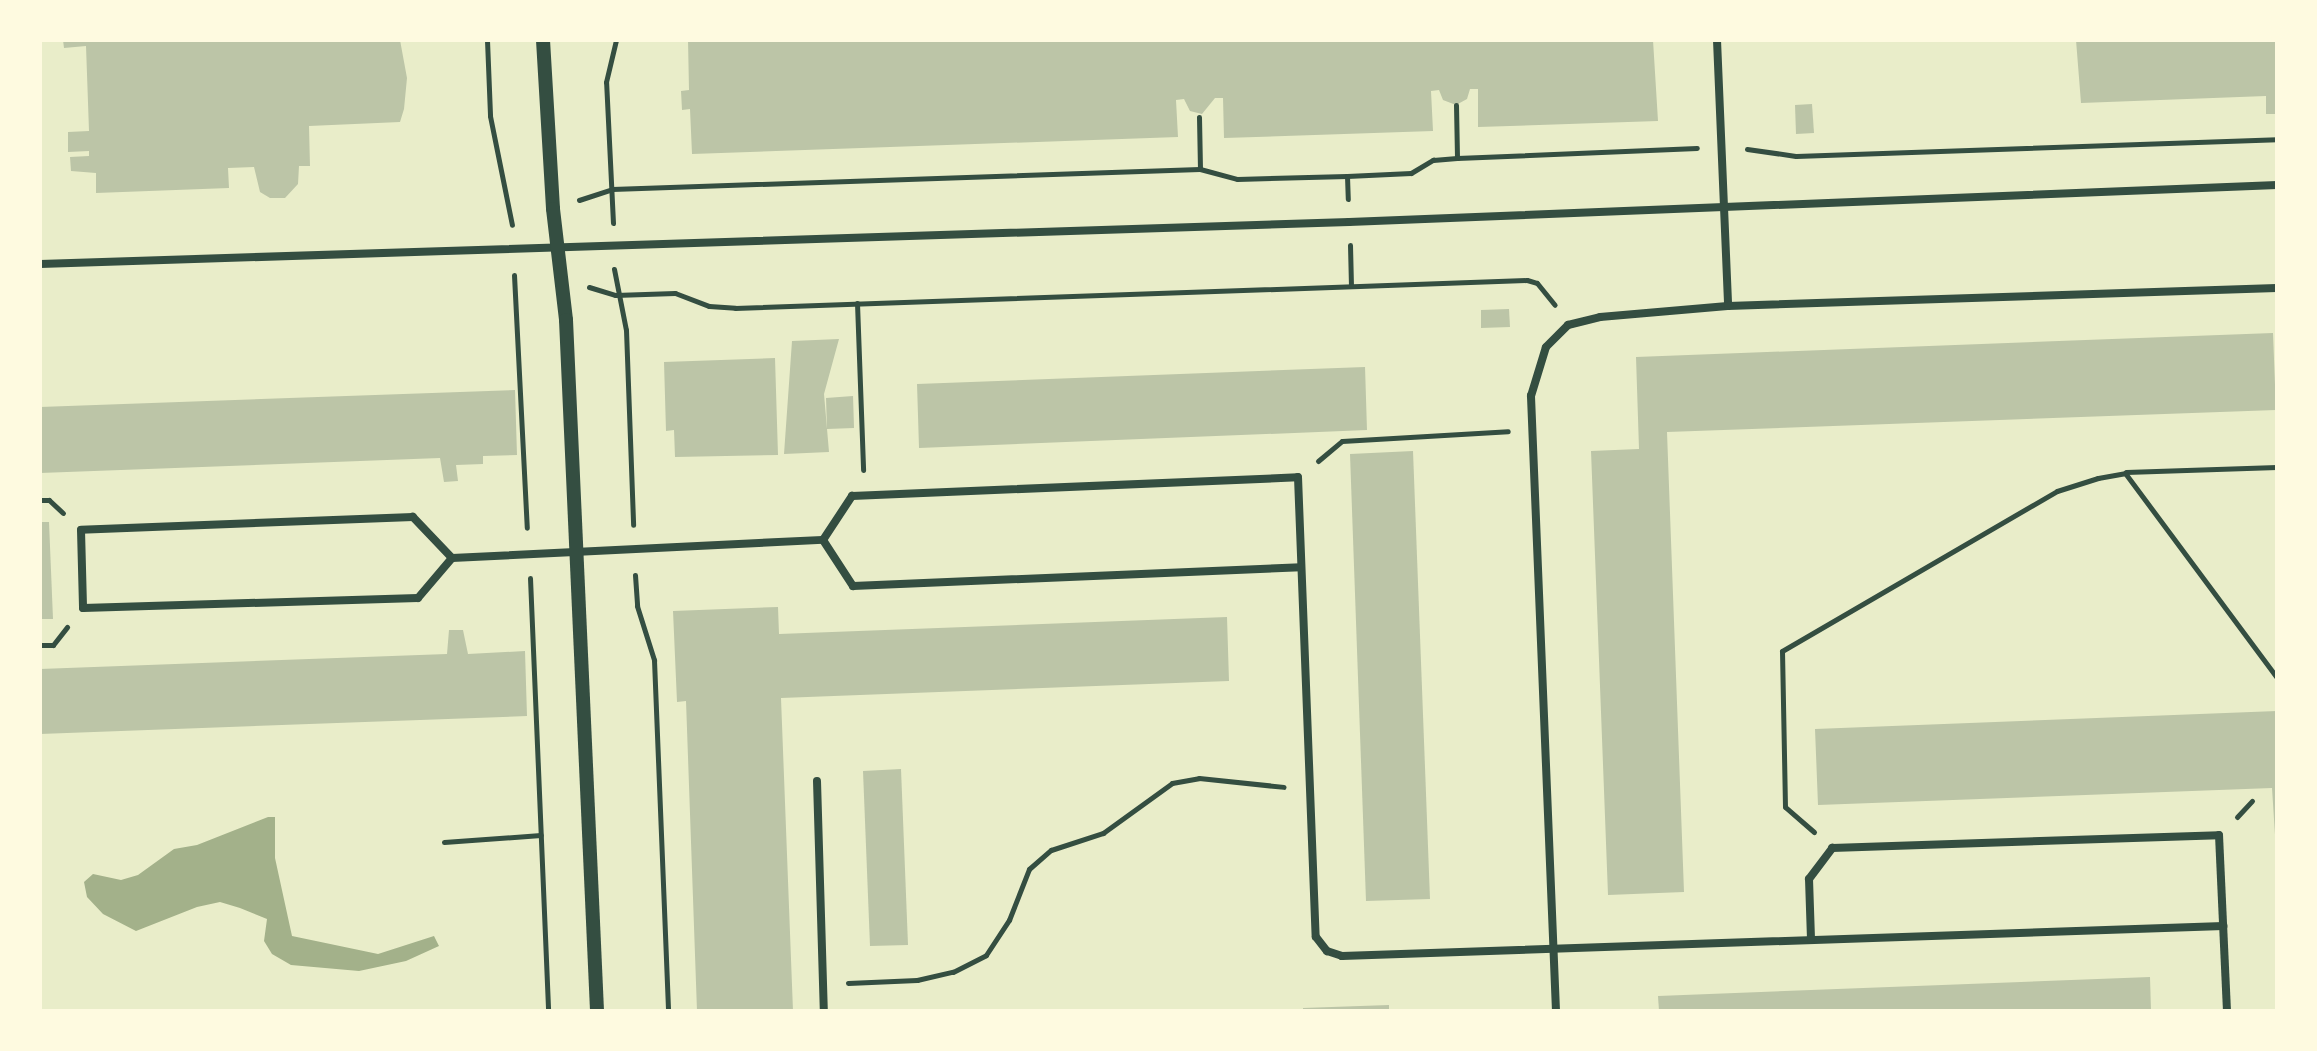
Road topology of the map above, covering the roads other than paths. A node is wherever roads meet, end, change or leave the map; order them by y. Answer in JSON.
{"nodes":[{"id":1,"x":543,"y":40,"type":"edge"},
{"id":2,"x":1717,"y":40,"type":"edge"},
{"id":3,"x":2277,"y":185,"type":"edge"},
{"id":4,"x":1724,"y":206,"type":"junction"},
{"id":5,"x":557,"y":245,"type":"junction"},
{"id":6,"x":40,"y":264,"type":"edge"},
{"id":7,"x":2277,"y":288,"type":"edge"},
{"id":8,"x":1728,"y":306,"type":"junction"},
{"id":9,"x":823,"y":540,"type":"junction"},
{"id":10,"x":574,"y":554,"type":"junction"},
{"id":11,"x":452,"y":558,"type":"junction"},
{"id":12,"x":1301,"y":567,"type":"junction"},
{"id":13,"x":817,"y":781,"type":"dead end"},
{"id":14,"x":2223,"y":926,"type":"junction"},
{"id":15,"x":1811,"y":939,"type":"junction"},
{"id":16,"x":1553,"y":947,"type":"junction"},
{"id":17,"x":597,"y":1011,"type":"edge"},
{"id":18,"x":824,"y":1011,"type":"edge"},
{"id":19,"x":1556,"y":1011,"type":"edge"},
{"id":20,"x":2227,"y":1011,"type":"edge"}],
"edges":[{"from":1,"to":5,"type":"street"},
{"from":2,"to":4,"type":"street"},
{"from":3,"to":4,"type":"street"},
{"from":4,"to":5,"type":"street"},
{"from":4,"to":8,"type":"street"},
{"from":5,"to":6,"type":"street"},
{"from":5,"to":10,"type":"street"},
{"from":7,"to":8,"type":"street"},
{"from":8,"to":16,"type":"street"},
{"from":9,"to":10,"type":"street"},
{"from":9,"to":12,"type":"street"},
{"from":9,"to":12,"type":"street"},
{"from":10,"to":11,"type":"street"},
{"from":10,"to":17,"type":"street"},
{"from":11,"to":11,"type":"street"},
{"from":12,"to":16,"type":"street"},
{"from":13,"to":18,"type":"street"},
{"from":14,"to":15,"type":"street"},
{"from":14,"to":15,"type":"street"},
{"from":14,"to":20,"type":"street"},
{"from":15,"to":16,"type":"street"},
{"from":16,"to":19,"type":"street"}]}
